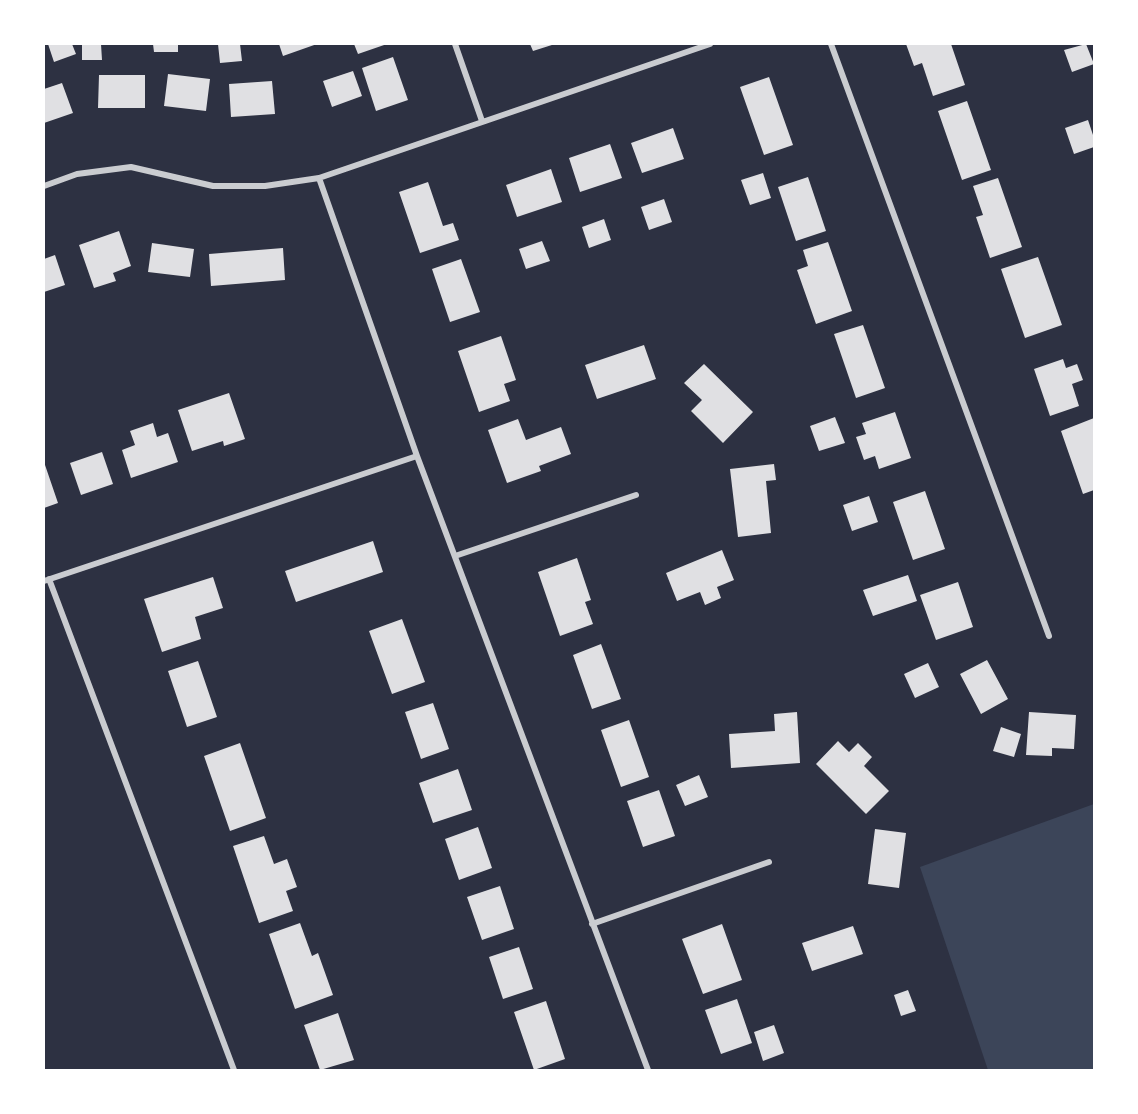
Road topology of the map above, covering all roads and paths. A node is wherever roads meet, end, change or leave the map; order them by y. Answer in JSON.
{"nodes":[{"id":1,"x":454,"y":44,"type":"edge"},
{"id":2,"x":710,"y":44,"type":"edge"},
{"id":3,"x":831,"y":44,"type":"edge"},
{"id":4,"x":482,"y":121,"type":"junction"},
{"id":5,"x":319,"y":178,"type":"junction"},
{"id":6,"x":44,"y":186,"type":"edge"},
{"id":7,"x":417,"y":456,"type":"junction"},
{"id":8,"x":636,"y":495,"type":"dead end"},
{"id":9,"x":455,"y":556,"type":"junction"},
{"id":10,"x":46,"y":580,"type":"edge"},
{"id":11,"x":1049,"y":636,"type":"dead end"},
{"id":12,"x":769,"y":862,"type":"dead end"},
{"id":13,"x":592,"y":924,"type":"junction"},
{"id":14,"x":234,"y":1071,"type":"edge"},
{"id":15,"x":648,"y":1071,"type":"edge"}],
"edges":[{"from":1,"to":4,"type":"street"},
{"from":2,"to":4,"type":"street"},
{"from":3,"to":11,"type":"street"},
{"from":4,"to":5,"type":"street"},
{"from":5,"to":6,"type":"street"},
{"from":5,"to":7,"type":"street"},
{"from":7,"to":9,"type":"street"},
{"from":7,"to":10,"type":"street"},
{"from":8,"to":9,"type":"street"},
{"from":9,"to":13,"type":"street"},
{"from":10,"to":14,"type":"street"},
{"from":12,"to":13,"type":"street"},
{"from":13,"to":15,"type":"street"}]}
